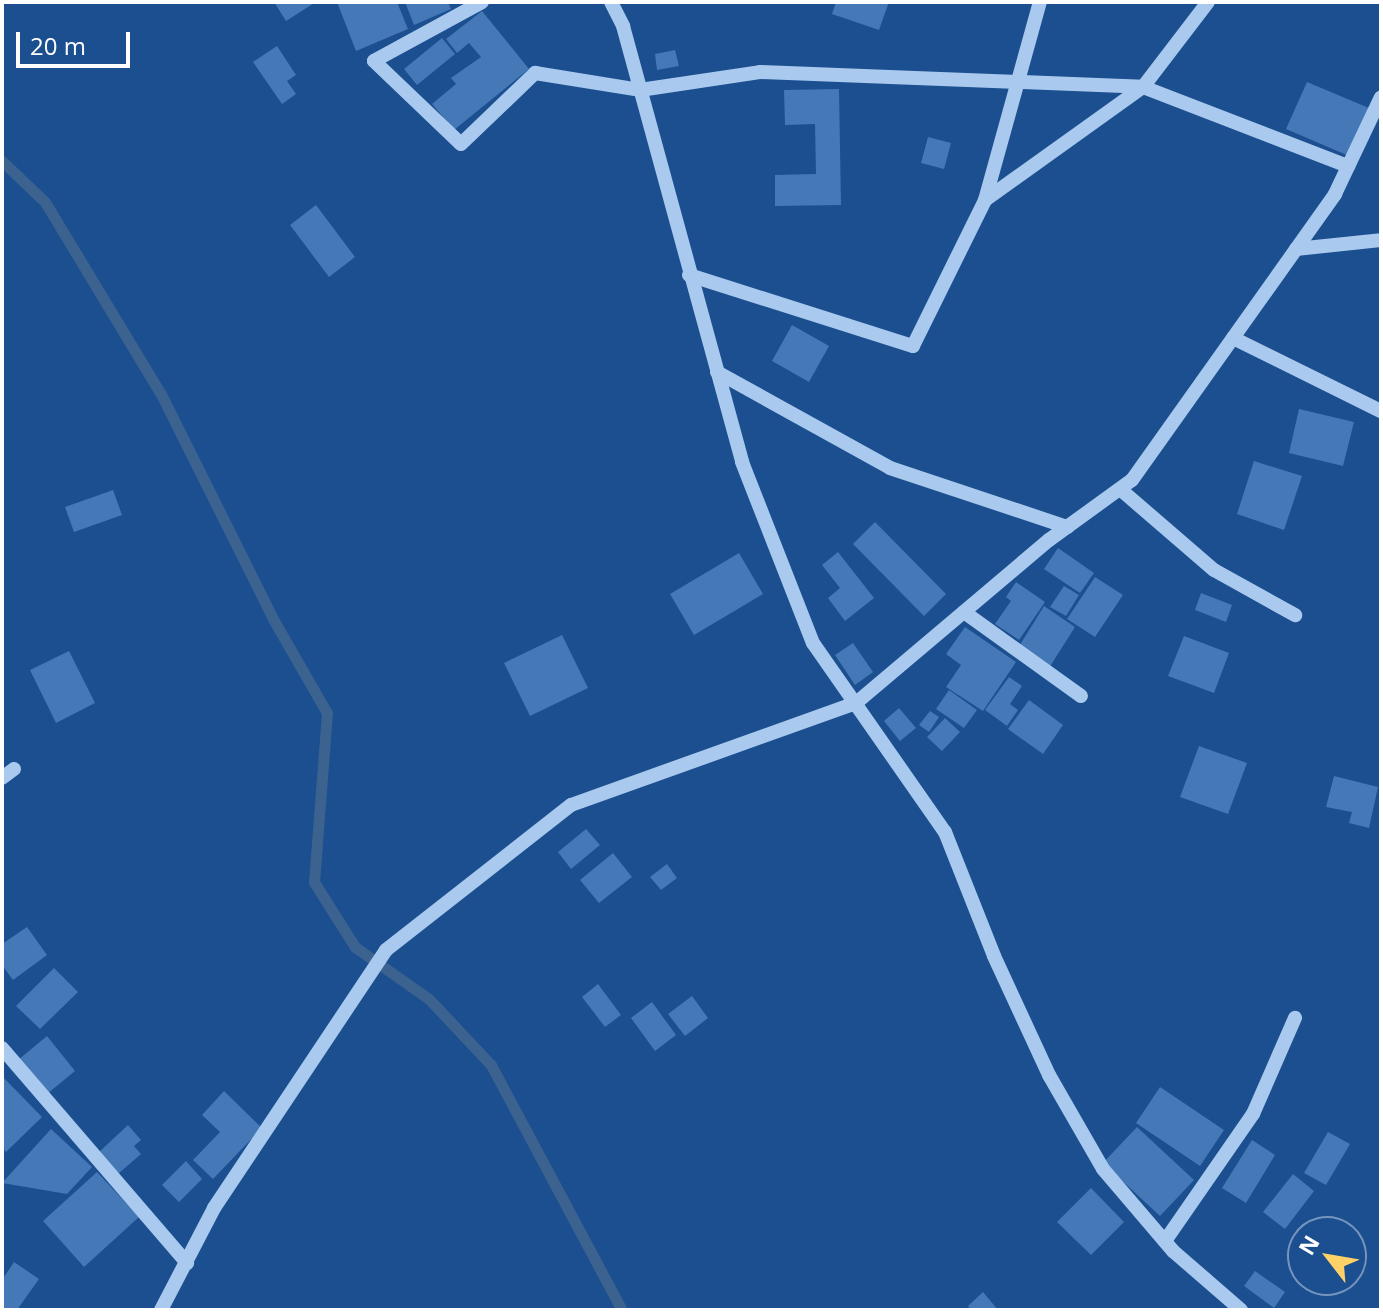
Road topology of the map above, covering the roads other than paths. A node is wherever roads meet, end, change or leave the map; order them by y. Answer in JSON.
{"nodes":[{"id":1,"x":482,"y":2,"type":"edge"},
{"id":2,"x":611,"y":2,"type":"edge"},
{"id":3,"x":1040,"y":2,"type":"edge"},
{"id":4,"x":1208,"y":2,"type":"edge"},
{"id":5,"x":1018,"y":83,"type":"junction"},
{"id":6,"x":1143,"y":87,"type":"junction"},
{"id":7,"x":640,"y":90,"type":"junction"},
{"id":8,"x":1381,"y":97,"type":"edge"},
{"id":9,"x":1348,"y":166,"type":"junction"},
{"id":10,"x":985,"y":200,"type":"junction"},
{"id":11,"x":1381,"y":240,"type":"edge"},
{"id":12,"x":1296,"y":249,"type":"junction"},
{"id":13,"x":689,"y":275,"type":"junction"},
{"id":14,"x":1233,"y":338,"type":"junction"},
{"id":15,"x":717,"y":372,"type":"junction"},
{"id":16,"x":1381,"y":411,"type":"edge"},
{"id":17,"x":1120,"y":489,"type":"junction"},
{"id":18,"x":1067,"y":527,"type":"junction"},
{"id":19,"x":964,"y":612,"type":"junction"},
{"id":20,"x":1295,"y":615,"type":"dead end"},
{"id":21,"x":1081,"y":696,"type":"dead end"},
{"id":22,"x":856,"y":703,"type":"junction"},
{"id":23,"x":1295,"y":1018,"type":"dead end"},
{"id":24,"x":2,"y":1048,"type":"edge"},
{"id":25,"x":1165,"y":1241,"type":"junction"},
{"id":26,"x":187,"y":1263,"type":"junction"},
{"id":27,"x":161,"y":1310,"type":"edge"},
{"id":28,"x":1241,"y":1310,"type":"edge"}],
"edges":[{"from":1,"to":7,"type":"street"},
{"from":2,"to":7,"type":"street"},
{"from":3,"to":5,"type":"street"},
{"from":4,"to":6,"type":"street"},
{"from":5,"to":6,"type":"street"},
{"from":5,"to":7,"type":"street"},
{"from":5,"to":10,"type":"street"},
{"from":6,"to":9,"type":"street"},
{"from":6,"to":10,"type":"street"},
{"from":7,"to":13,"type":"street"},
{"from":8,"to":9,"type":"street"},
{"from":9,"to":12,"type":"street"},
{"from":10,"to":13,"type":"street"},
{"from":11,"to":12,"type":"street"},
{"from":12,"to":14,"type":"street"},
{"from":13,"to":15,"type":"street"},
{"from":14,"to":16,"type":"street"},
{"from":14,"to":17,"type":"street"},
{"from":15,"to":18,"type":"street"},
{"from":15,"to":22,"type":"street"},
{"from":17,"to":18,"type":"street"},
{"from":17,"to":20,"type":"street"},
{"from":18,"to":19,"type":"street"},
{"from":19,"to":21,"type":"street"},
{"from":19,"to":22,"type":"street"},
{"from":22,"to":25,"type":"street"},
{"from":22,"to":26,"type":"street"},
{"from":23,"to":25,"type":"street"},
{"from":24,"to":26,"type":"street"},
{"from":25,"to":28,"type":"street"},
{"from":26,"to":27,"type":"street"}]}
